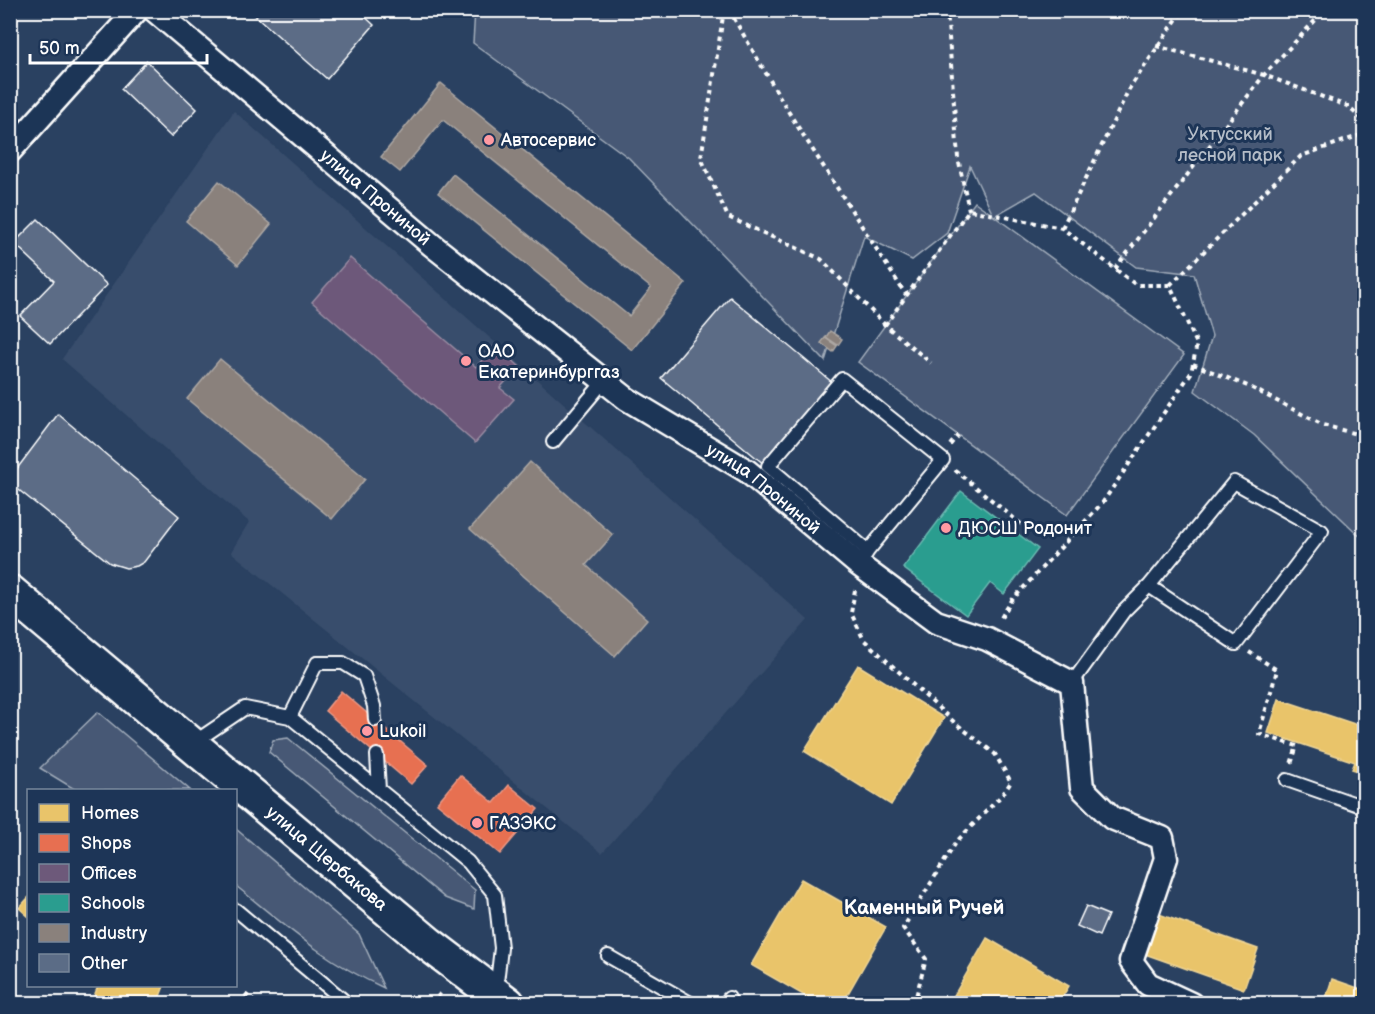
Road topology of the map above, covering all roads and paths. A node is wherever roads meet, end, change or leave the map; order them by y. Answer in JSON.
{"nodes":[{"id":1,"x":137,"y":10,"type":"edge"},
{"id":2,"x":154,"y":10,"type":"edge"},
{"id":3,"x":724,"y":10,"type":"edge"},
{"id":4,"x":729,"y":10,"type":"edge"},
{"id":5,"x":947,"y":10,"type":"edge"},
{"id":6,"x":1183,"y":10,"type":"edge"},
{"id":7,"x":1325,"y":10,"type":"edge"},
{"id":8,"x":1156,"y":46,"type":"junction"},
{"id":9,"x":1264,"y":75,"type":"junction"},
{"id":10,"x":1365,"y":121,"type":"edge"},
{"id":11,"x":1365,"y":134,"type":"edge"},
{"id":12,"x":10,"y":151,"type":"edge"},
{"id":13,"x":969,"y":210,"type":"junction"},
{"id":14,"x":1062,"y":228,"type":"junction"},
{"id":15,"x":1115,"y":269,"type":"junction"},
{"id":16,"x":1170,"y":285,"type":"junction"},
{"id":17,"x":906,"y":295,"type":"junction"},
{"id":18,"x":885,"y":325,"type":"junction"},
{"id":19,"x":931,"y":363,"type":"dead end"},
{"id":20,"x":1193,"y":364,"type":"junction"},
{"id":21,"x":604,"y":381,"type":"junction"},
{"id":22,"x":1365,"y":436,"type":"edge"},
{"id":23,"x":553,"y":442,"type":"dead end"},
{"id":24,"x":943,"y":460,"type":"junction"},
{"id":25,"x":1027,"y":529,"type":"dead end"},
{"id":26,"x":863,"y":558,"type":"junction"},
{"id":27,"x":1149,"y":586,"type":"junction"},
{"id":28,"x":10,"y":592,"type":"edge"},
{"id":29,"x":987,"y":639,"type":"junction"},
{"id":30,"x":1236,"y":644,"type":"junction"},
{"id":31,"x":1072,"y":682,"type":"junction"},
{"id":32,"x":290,"y":717,"type":"junction"},
{"id":33,"x":375,"y":720,"type":"dead end"},
{"id":34,"x":192,"y":744,"type":"junction"},
{"id":35,"x":377,"y":755,"type":"dead end"},
{"id":36,"x":1287,"y":780,"type":"joint"},
{"id":37,"x":380,"y":790,"type":"junction"},
{"id":38,"x":1365,"y":807,"type":"edge"},
{"id":39,"x":237,"y":911,"type":"edge"},
{"id":40,"x":608,"y":956,"type":"dead end"},
{"id":41,"x":245,"y":994,"type":"dead end"},
{"id":42,"x":502,"y":999,"type":"edge"},
{"id":43,"x":257,"y":1004,"type":"edge"},
{"id":44,"x":348,"y":1004,"type":"edge"},
{"id":45,"x":692,"y":1004,"type":"edge"},
{"id":46,"x":914,"y":1004,"type":"edge"},
{"id":47,"x":1191,"y":1004,"type":"edge"}],
"edges":[{"from":1,"to":12,"type":"street"},
{"from":2,"to":21,"type":"street","name":"улица Прониной"},
{"from":3,"to":18,"type":"path"},
{"from":4,"to":17,"type":"path"},
{"from":5,"to":13,"type":"path"},
{"from":6,"to":8,"type":"path"},
{"from":7,"to":9,"type":"path"},
{"from":8,"to":9,"type":"path"},
{"from":8,"to":14,"type":"path"},
{"from":9,"to":10,"type":"path"},
{"from":9,"to":15,"type":"path"},
{"from":11,"to":16,"type":"path"},
{"from":13,"to":14,"type":"path"},
{"from":13,"to":17,"type":"path"},
{"from":14,"to":15,"type":"path"},
{"from":15,"to":16,"type":"path"},
{"from":16,"to":20,"type":"path"},
{"from":17,"to":18,"type":"path"},
{"from":18,"to":19,"type":"path"},
{"from":20,"to":22,"type":"path"},
{"from":20,"to":29,"type":"path"},
{"from":21,"to":23,"type":"lane"},
{"from":21,"to":26,"type":"street","name":"улица Прониной"},
{"from":24,"to":25,"type":"path"},
{"from":24,"to":26,"type":"lane"},
{"from":24,"to":26,"type":"lane"},
{"from":26,"to":29,"type":"street","name":"улица Прониной"},
{"from":26,"to":46,"type":"path"},
{"from":27,"to":30,"type":"lane"},
{"from":27,"to":30,"type":"lane"},
{"from":27,"to":31,"type":"lane"},
{"from":28,"to":34,"type":"main road","name":"улица Щербакова"},
{"from":29,"to":31,"type":"street","name":"улица Прониной"},
{"from":30,"to":36,"type":"path"},
{"from":31,"to":47,"type":"street"},
{"from":32,"to":33,"type":"lane"},
{"from":32,"to":34,"type":"lane"},
{"from":32,"to":37,"type":"lane"},
{"from":34,"to":42,"type":"main road","name":"улица Щербакова"},
{"from":35,"to":37,"type":"lane"},
{"from":36,"to":38,"type":"lane"},
{"from":37,"to":42,"type":"lane"},
{"from":39,"to":44,"type":"lane"},
{"from":40,"to":45,"type":"lane"},
{"from":41,"to":43,"type":"path"}]}
